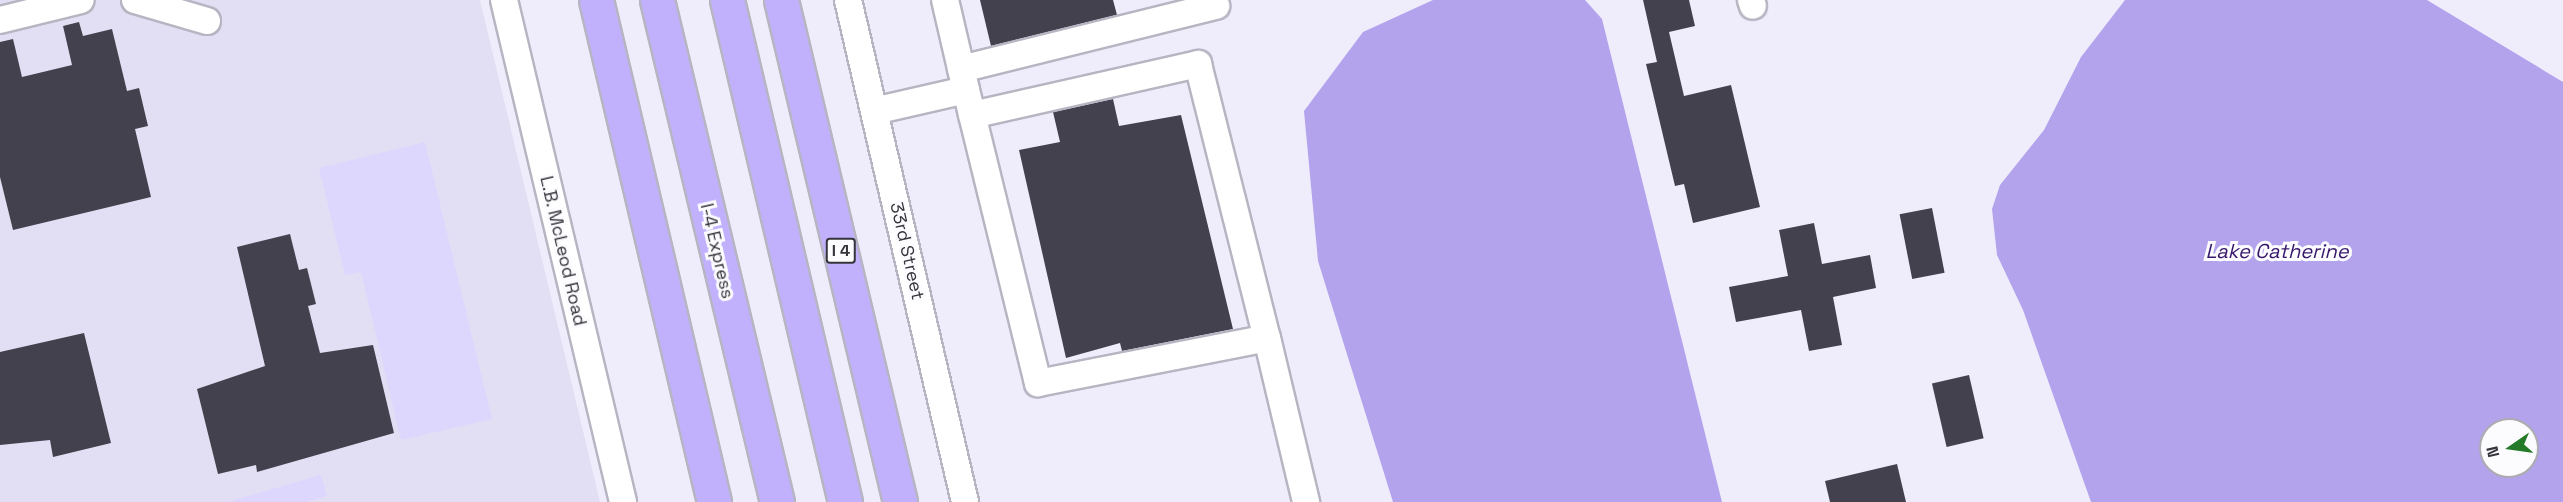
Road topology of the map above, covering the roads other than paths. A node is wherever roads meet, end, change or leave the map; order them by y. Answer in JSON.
{"nodes":[{"id":1,"x":81,"y":0,"type":"edge"},
{"id":2,"x":135,"y":0,"type":"edge"},
{"id":3,"x":504,"y":0,"type":"edge"},
{"id":4,"x":596,"y":0,"type":"edge"},
{"id":5,"x":657,"y":0,"type":"edge"},
{"id":6,"x":727,"y":0,"type":"edge"},
{"id":7,"x":781,"y":0,"type":"edge"},
{"id":8,"x":848,"y":0,"type":"edge"},
{"id":9,"x":945,"y":0,"type":"edge"},
{"id":10,"x":1216,"y":6,"type":"dead end"},
{"id":11,"x":0,"y":20,"type":"edge"},
{"id":12,"x":207,"y":21,"type":"dead end"},
{"id":13,"x":964,"y":80,"type":"junction"},
{"id":14,"x":874,"y":111,"type":"junction"},
{"id":15,"x":972,"y":115,"type":"junction"},
{"id":16,"x":1268,"y":338,"type":"junction"},
{"id":17,"x":622,"y":502,"type":"edge"},
{"id":18,"x":714,"y":502,"type":"edge"},
{"id":19,"x":777,"y":502,"type":"edge"},
{"id":20,"x":845,"y":502,"type":"edge"},
{"id":21,"x":900,"y":502,"type":"edge"},
{"id":22,"x":965,"y":502,"type":"edge"},
{"id":23,"x":1306,"y":502,"type":"edge"}],
"edges":[{"from":1,"to":11,"type":"street"},
{"from":2,"to":12,"type":"street"},
{"from":3,"to":17,"type":"street","name":"L.B. McLeod Road"},
{"from":4,"to":18,"type":"highway"},
{"from":5,"to":19,"type":"highway","name":"I-4 Express"},
{"from":6,"to":20,"type":"highway"},
{"from":7,"to":21,"type":"highway","number":"I 4"},
{"from":8,"to":14,"type":"street","name":"33rd Street"},
{"from":9,"to":13,"type":"street"},
{"from":10,"to":13,"type":"street"},
{"from":13,"to":14,"type":"street"},
{"from":13,"to":15,"type":"street"},
{"from":14,"to":22,"type":"street","name":"33rd Street"},
{"from":15,"to":16,"type":"street"},
{"from":15,"to":16,"type":"street"},
{"from":16,"to":23,"type":"street"}]}
